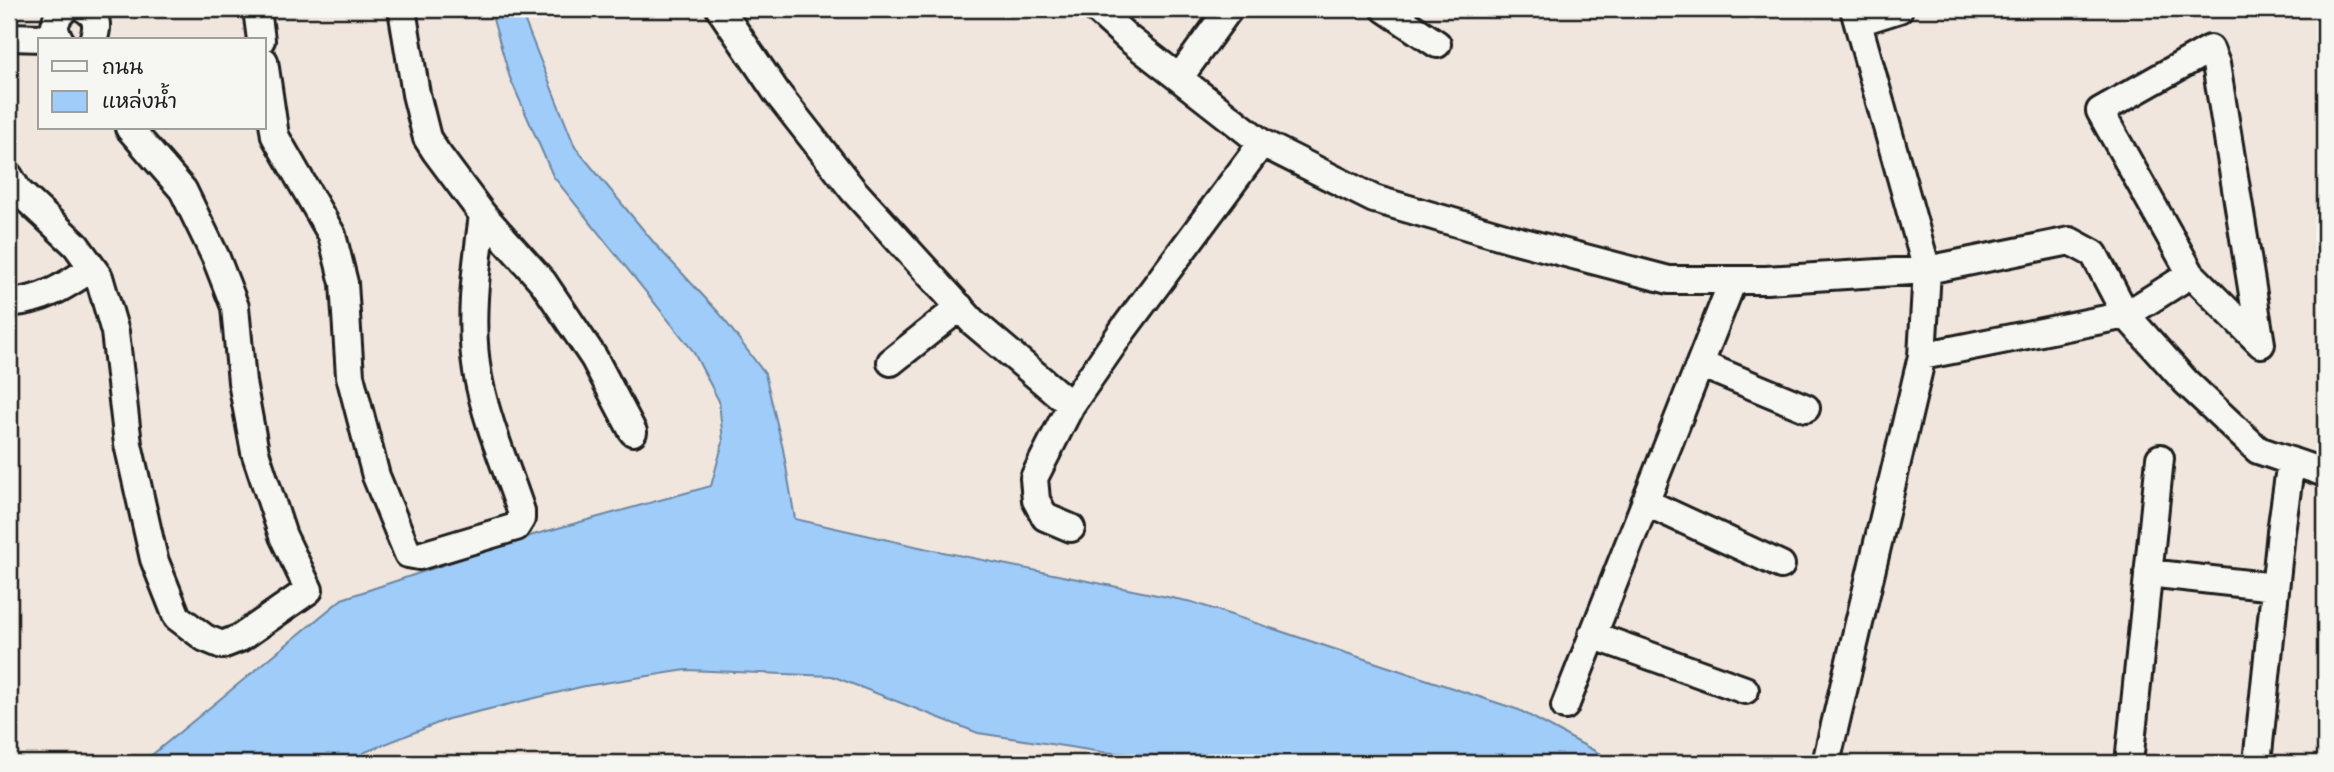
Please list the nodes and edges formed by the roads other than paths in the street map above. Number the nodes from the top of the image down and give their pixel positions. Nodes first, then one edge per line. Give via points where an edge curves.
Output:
1 (65, 9) edge
2 (85, 9) edge
3 (257, 9) edge
4 (402, 9) edge
5 (720, 9) edge
6 (1096, 9) edge
7 (1229, 9) edge
8 (1385, 9) edge
9 (1899, 9) edge
10 (1856, 16) edge
11 (9, 37) edge
12 (58, 37) edge
13 (94, 38) edge
14 (261, 38) edge
15 (1437, 44) dead end
16 (266, 75) edge
17 (1179, 78) junction
18 (132, 130) edge
19 (1262, 144) junction
20 (9, 176) edge
21 (483, 215) junction
22 (92, 268) junction
23 (1927, 270) junction
24 (2191, 274) junction
25 (1733, 280) junction
26 (9, 303) edge
27 (960, 307) junction
28 (2126, 315) junction
29 (1922, 356) junction
30 (891, 362) dead end
31 (1700, 364) junction
32 (1071, 405) junction
33 (1806, 408) dead end
34 (633, 432) dead end
35 (2160, 458) dead end
36 (2291, 461) junction
37 (2325, 472) edge
38 (1646, 502) junction
39 (1072, 528) dead end
40 (1781, 565) dead end
41 (2148, 573) junction
42 (2275, 587) junction
43 (1592, 635) junction
44 (1745, 690) dead end
45 (1565, 706) dead end
46 (1826, 763) edge
47 (2129, 763) edge
48 (2257, 763) edge

1 - 12 street via 54,26
2 - 13 street via 96,22
3 - 14 street
4 - 21 street via 427,138
5 - 27 street via 777,93 853,190
6 - 17 street
7 - 17 street
8 - 15 street
9 - 10 street
10 - 23 street
11 - 12 street
16 - 21 street via 275,136 332,235 344,283 350,376 376,477 408,554 419,556 516,527 521,519 487,414 474,351
17 - 19 street
18 - 22 street via 183,191 235,307 255,452 283,536 310,590 240,638 222,645 177,617 154,559 128,444 115,332 99,277
19 - 25 street via 1374,199 1669,280
19 - 32 street
20 - 22 street via 18,191 76,245
21 - 34 street via 543,282 594,358
22 - 26 street via 60,290
23 - 25 street
23 - 28 street via 2070,241 2094,254
23 - 29 street
24 - 24 street via 2100,111 2210,49 2261,344
24 - 28 street
25 - 31 street
27 - 30 street
27 - 32 street
28 - 29 street
28 - 36 street via 2185,381 2258,450
29 - 46 street
31 - 33 street
31 - 38 street
32 - 39 street via 1034,478 1045,517
35 - 41 street
36 - 37 street
36 - 42 street
38 - 40 street
38 - 43 street
41 - 42 street
41 - 47 street
42 - 48 street
43 - 44 street
43 - 45 street

